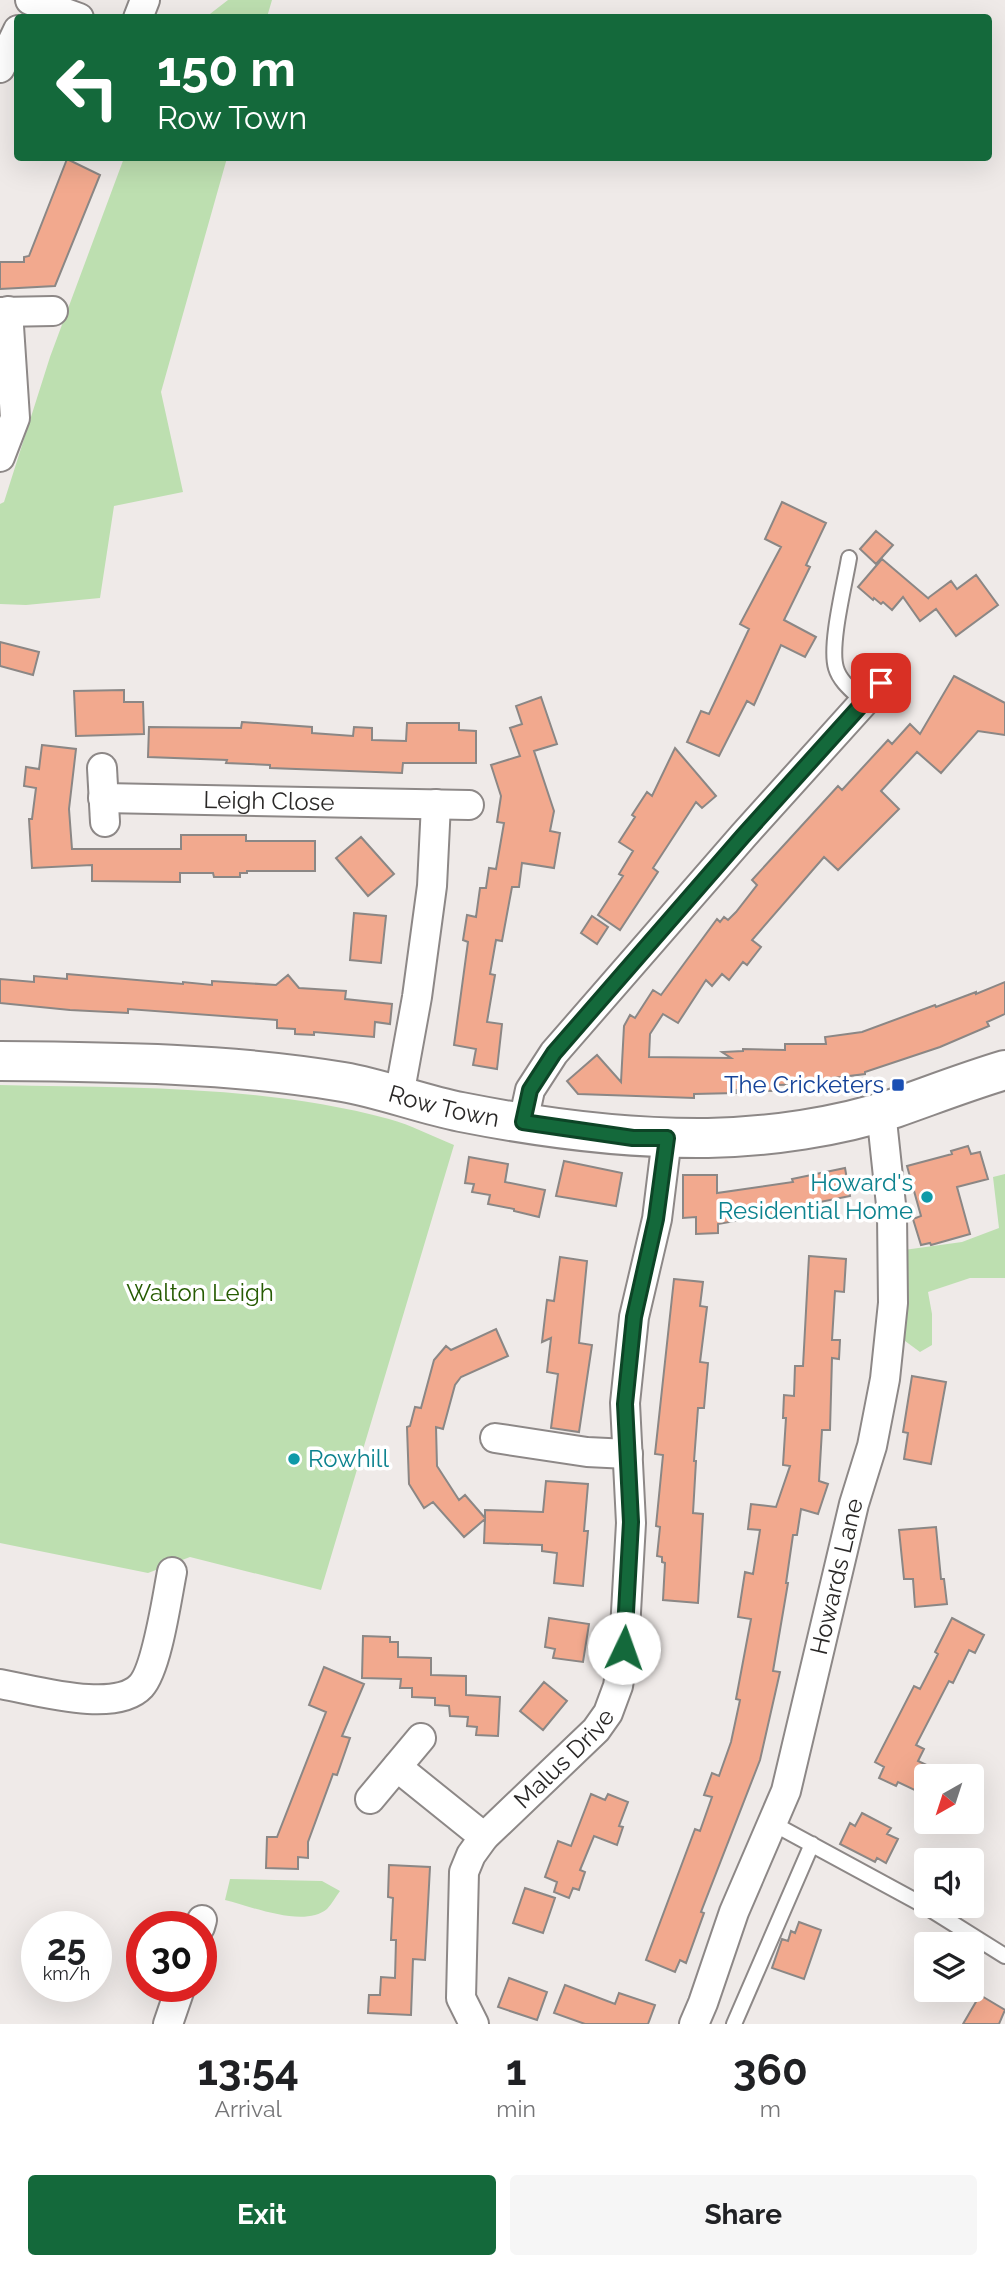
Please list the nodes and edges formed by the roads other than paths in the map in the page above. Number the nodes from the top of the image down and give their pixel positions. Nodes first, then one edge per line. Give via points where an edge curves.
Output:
1 (30, 0) edge
2 (68, 14) edge
3 (14, 38) edge
4 (0, 68) edge
5 (4, 311) edge
6 (53, 311) dead end
7 (0, 457) edge
8 (849, 558) dead end
9 (872, 692) joint
10 (102, 768) dead end
11 (436, 804) junction
12 (469, 805) dead end
13 (0, 1061) edge
14 (1005, 1070) edge
15 (399, 1096) junction
16 (881, 1111) junction
17 (523, 1122) junction
18 (667, 1138) junction
19 (495, 1438) dead end
20 (628, 1454) junction
21 (172, 1572) dead end
22 (0, 1685) edge
23 (421, 1738) dead end
24 (397, 1767) junction
25 (370, 1799) dead end
26 (772, 1823) junction
27 (484, 1837) junction
28 (812, 1844) junction
29 (1005, 1956) edge
30 (176, 2002) edge
31 (168, 2024) edge
32 (474, 2024) edge
33 (694, 2024) edge
34 (734, 2024) edge

1 - 2 street
3 - 4 street
5 - 6 street
5 - 7 street via 15,418
8 - 9 lane via 835,634 836,667 845,683
9 - 17 street via 554,1053 530,1090
10 - 11 street, Leigh Close via 104,810
11 - 12 street, Leigh Close
11 - 15 street via 432,886
13 - 15 street, Row Town via 266,1070
14 - 16 street, Row Town
15 - 17 street, Row Town
16 - 18 street, Row Town via 809,1129
16 - 26 street, Howards Lane via 892,1227 893,1303 885,1379 786,1791
17 - 18 street, Row Town via 633,1138
18 - 20 street, Malus Drive via 656,1219 634,1317 625,1404
19 - 20 street
20 - 27 street, Malus Drive via 631,1522 624,1648 608,1713 596,1730
21 - 22 street via 149,1670 142,1685 127,1696 93,1700
23 - 24 street
24 - 25 street
24 - 27 street
26 - 28 lane
26 - 33 street, Howards Lane
27 - 32 street via 464,1872 461,1998
28 - 29 lane
28 - 34 lane
30 - 31 street

